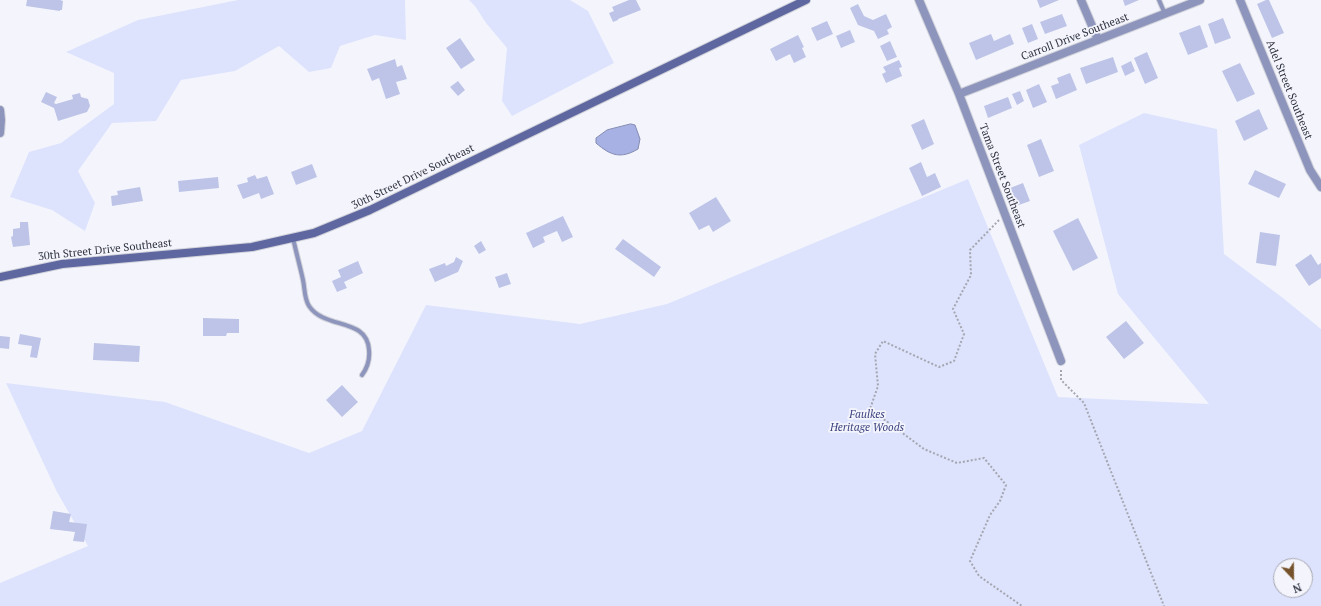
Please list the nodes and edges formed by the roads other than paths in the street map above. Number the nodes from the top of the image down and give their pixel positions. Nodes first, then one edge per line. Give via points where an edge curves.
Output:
1 (806, 0) edge
2 (919, 0) edge
3 (1081, 0) edge
4 (1160, 0) edge
5 (1200, 0) edge
6 (1240, 0) edge
7 (1165, 14) junction
8 (1098, 40) junction
9 (959, 94) junction
10 (0, 110) edge
11 (0, 132) edge
12 (1321, 187) edge
13 (293, 238) junction
14 (0, 276) edge
15 (1060, 361) road end
16 (362, 376) dead end

1 - 13 main road, 30th Street Drive Southeast via 370,210 314,233
2 - 9 street, Tama Street Southeast
3 - 8 street
4 - 7 lane
5 - 7 street, Carroll Drive Southeast
6 - 12 street, Adel Street Southeast via 1310,170
7 - 8 street, Carroll Drive Southeast
8 - 9 street, Carroll Drive Southeast
9 - 15 street, Tama Street Southeast
10 - 11 street
13 - 14 main road, 30th Street Drive Southeast via 252,247 62,264
13 - 16 lane via 304,293 309,305 321,318 356,328 369,345 368,367

